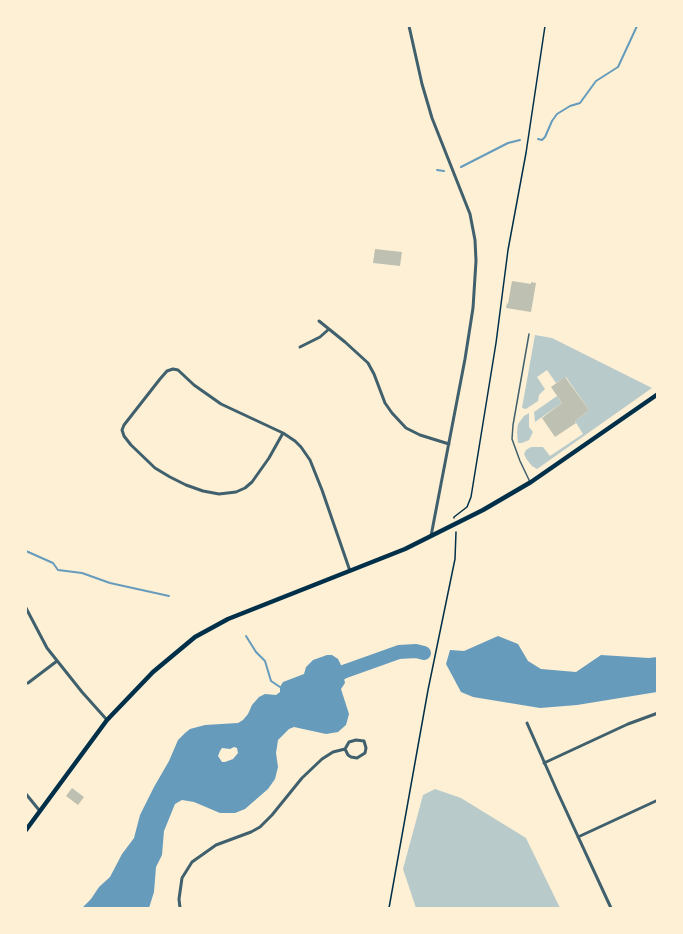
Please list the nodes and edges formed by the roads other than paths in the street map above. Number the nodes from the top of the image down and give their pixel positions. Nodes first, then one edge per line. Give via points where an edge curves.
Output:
1 (409, 26) edge
2 (319, 321) dead end
3 (328, 329) junction
4 (530, 334) dead end
5 (300, 347) dead end
6 (657, 394) edge
7 (283, 433) junction
8 (449, 444) junction
9 (531, 482) junction
10 (430, 536) junction
11 (350, 571) junction
12 (26, 608) edge
13 (57, 661) junction
14 (28, 683) dead end
15 (657, 712) edge
16 (107, 720) junction
17 (526, 723) dead end
18 (345, 749) junction
19 (544, 763) junction
20 (26, 795) edge
21 (657, 800) edge
22 (39, 810) junction
23 (26, 830) edge
24 (578, 837) junction
25 (180, 909) edge
26 (611, 909) edge

1 - 8 street via 432,118 470,214 475,240 472,308
2 - 3 street
3 - 5 street
3 - 8 street via 368,363 385,403 400,422 412,432
4 - 9 lane via 512,439
6 - 9 main road
7 - 7 street via 221,404 178,370 167,371 123,427 128,442 142,457 170,477 219,494 236,492 252,482
7 - 11 street via 310,460
8 - 10 street
9 - 10 main road
10 - 11 main road
11 - 16 main road via 207,630 155,671
12 - 13 street
13 - 14 street
13 - 16 street
15 - 19 street
16 - 22 main road
17 - 19 street
18 - 18 street via 357,758 366,748 364,741 356,740
18 - 25 street via 322,759 260,827 216,845 192,862 182,878
19 - 24 street
20 - 22 street
21 - 24 street
22 - 23 main road
24 - 26 street

